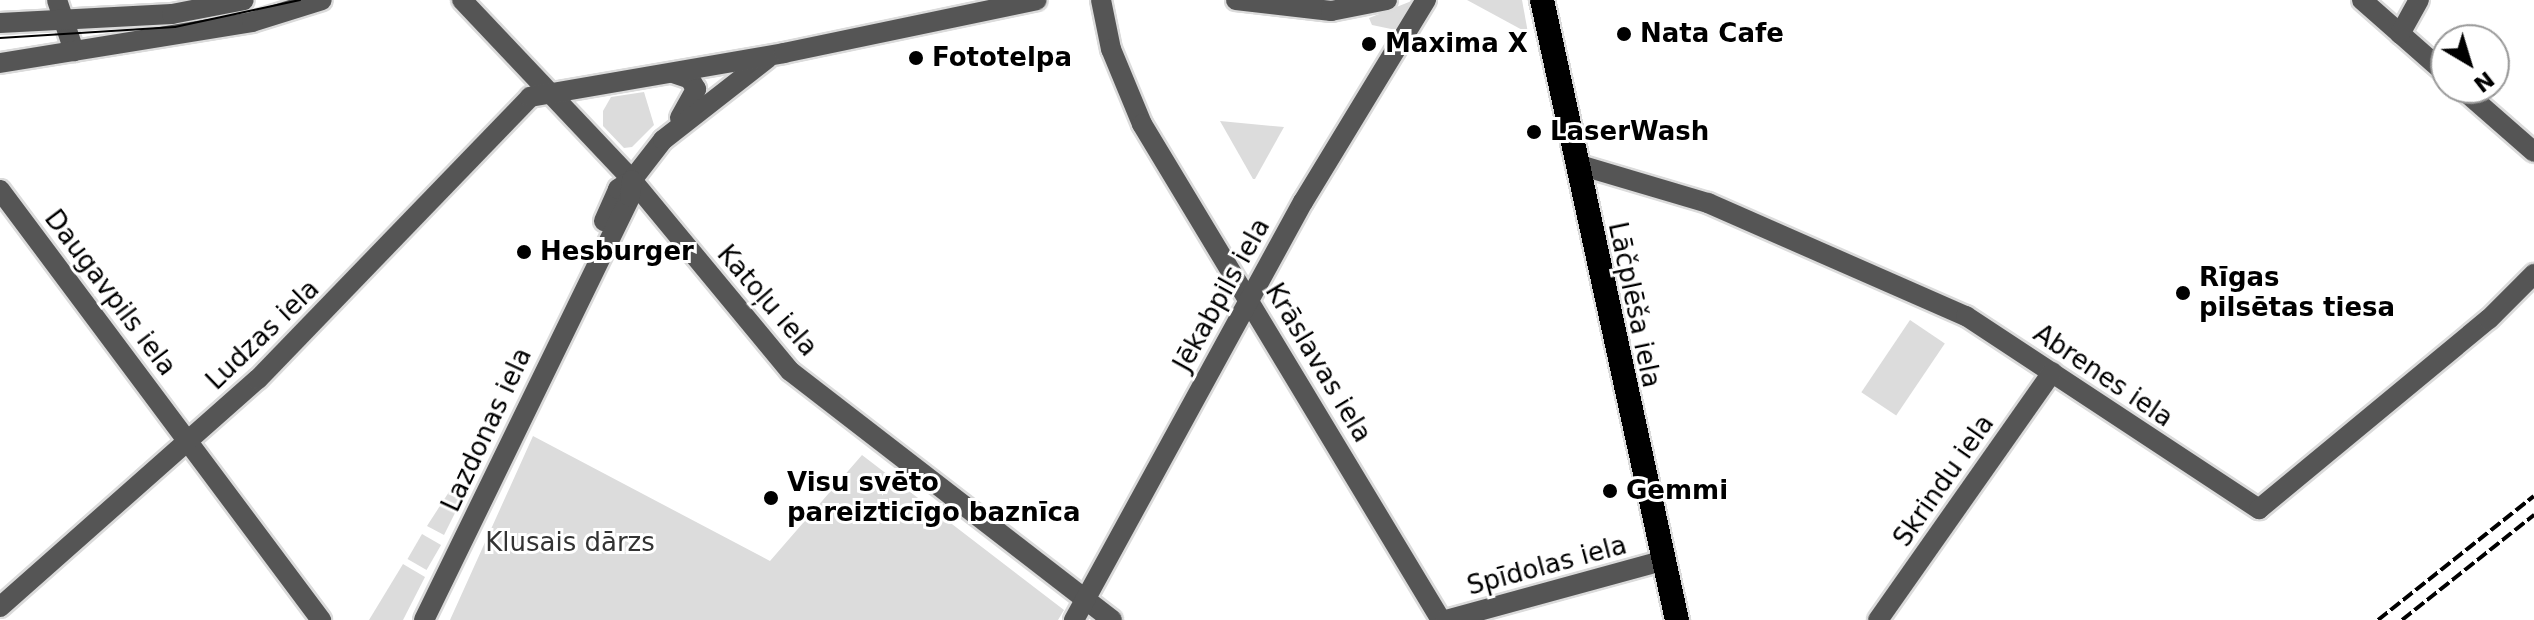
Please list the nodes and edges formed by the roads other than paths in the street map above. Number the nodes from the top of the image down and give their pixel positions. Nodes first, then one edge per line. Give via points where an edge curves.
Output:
1 (244, 0) edge
2 (322, 0) edge
3 (462, 0) edge
4 (1037, 0) edge
5 (1101, 0) edge
6 (1236, 0) edge
7 (1387, 0) edge
8 (1426, 0) edge
9 (1542, 0) edge
10 (2362, 0) edge
11 (2419, 0) edge
12 (59, 9) edge
13 (0, 23) edge
14 (2400, 34) junction
15 (74, 51) junction
16 (771, 56) junction
17 (2430, 60) edge
18 (0, 63) edge
19 (673, 73) junction
20 (549, 90) junction
21 (2479, 104) edge
22 (663, 140) junction
23 (2534, 152) edge
24 (1576, 164) junction
25 (632, 180) junction
26 (0, 190) edge
27 (2534, 274) edge
28 (1249, 298) junction
29 (2052, 372) junction
30 (189, 441) junction
31 (1661, 561) junction
32 (1085, 600) junction
33 (0, 607) edge
34 (321, 620) edge
35 (424, 620) edge
36 (1074, 620) edge
37 (1112, 620) edge
38 (1444, 620) edge
39 (1677, 620) edge
40 (1878, 620) edge

1 - 12 street via 172,14
2 - 15 street via 252,22
3 - 20 street, Katoļu iela
4 - 16 street
5 - 28 street, Krāslavas iela via 1111,49 1142,124
6 - 7 street via 1331,11
8 - 28 street, Jēkabpils iela
9 - 24 highway, Lāčplēša iela
10 - 14 street
11 - 14 street
12 - 13 street
12 - 15 street
14 - 17 street
15 - 18 street
16 - 19 street
16 - 22 street
19 - 20 street
19 - 22 street via 690,79 696,89
20 - 25 street, Katoļu iela
20 - 30 street, Ludzas iela via 519,107 307,331
21 - 23 street
22 - 25 street, Lazdonas iela
24 - 29 street, Abrenes iela via 1708,203 1919,294 1966,316
24 - 31 highway, Lāčplēša iela
25 - 32 street, Katoļu iela via 790,371
25 - 35 street, Lazdonas iela via 630,197
26 - 30 street, Daugavpils iela
27 - 29 street, Abrenes iela via 2489,319 2259,509
28 - 32 street, Jēkabpils iela
28 - 38 street, Krāslavas iela
29 - 40 street, Skrindu iela
30 - 33 street, Ludzas iela
30 - 34 street, Daugavpils iela
31 - 38 street, Spīdolas iela
31 - 39 highway, Lāčplēša iela
32 - 36 street, Jēkabpils iela
32 - 37 street, Katoļu iela

